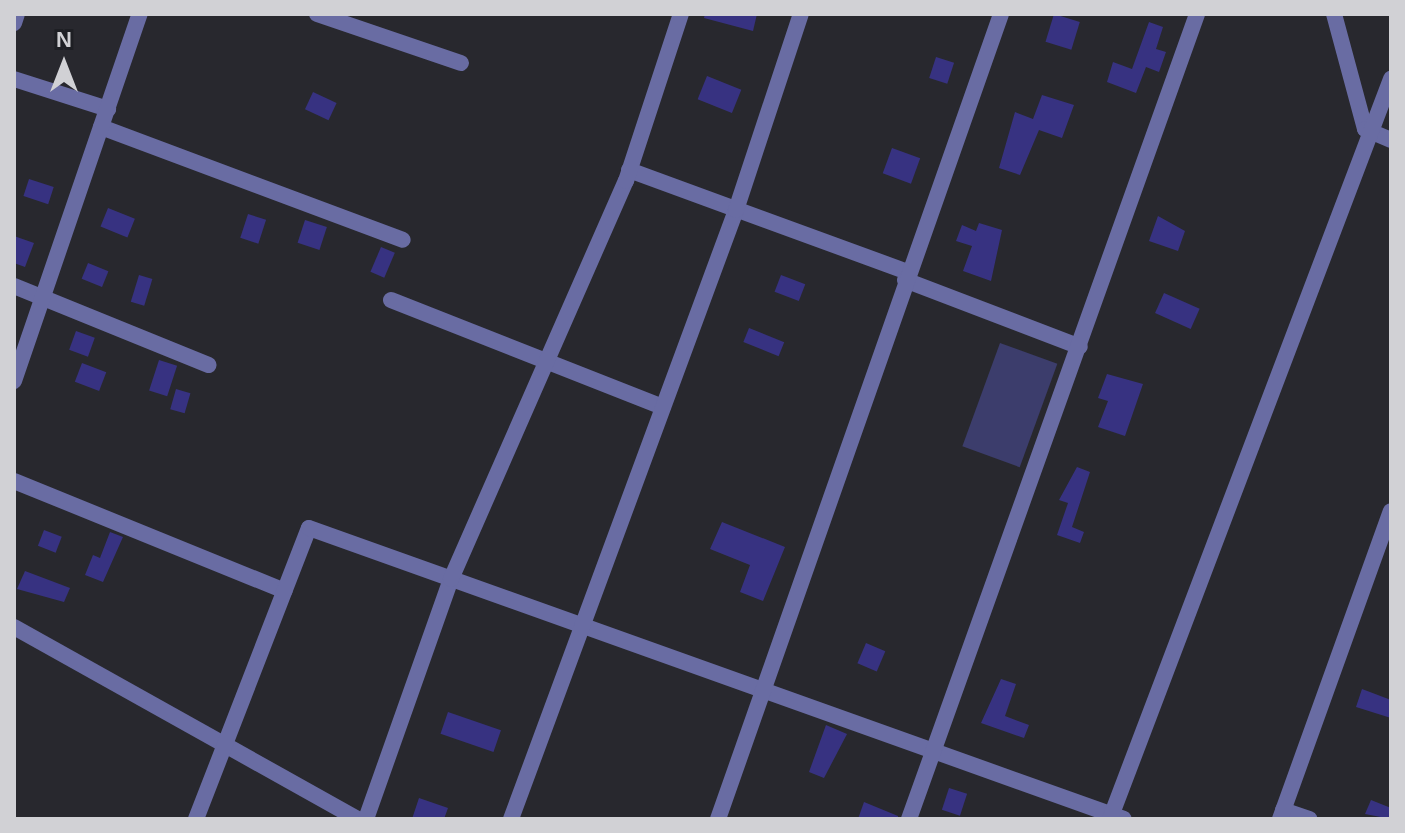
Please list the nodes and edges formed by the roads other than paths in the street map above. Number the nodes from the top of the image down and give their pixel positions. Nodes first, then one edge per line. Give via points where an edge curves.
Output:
1 (17, 14) edge
2 (140, 14) edge
3 (317, 14) edge
4 (681, 14) edge
5 (801, 14) edge
6 (1001, 14) edge
7 (1197, 14) edge
8 (1334, 14) edge
9 (14, 23) edge
10 (461, 63) dead end
11 (14, 79) edge
12 (1391, 79) edge
13 (108, 109) junction
14 (101, 127) junction
15 (1371, 133) junction
16 (1391, 140) edge
17 (628, 175) junction
18 (736, 210) junction
19 (403, 240) dead end
20 (906, 276) junction
21 (14, 286) edge
22 (43, 296) junction
23 (391, 300) dead end
24 (1080, 347) junction
25 (547, 361) junction
26 (209, 365) dead end
27 (14, 381) edge
28 (663, 407) junction
29 (14, 481) edge
30 (1391, 511) edge
31 (451, 579) junction
32 (285, 591) junction
33 (583, 626) junction
34 (14, 627) edge
35 (765, 691) junction
36 (225, 749) junction
37 (934, 751) junction
38 (1282, 814) edge
39 (1116, 818) edge
40 (196, 819) edge
41 (357, 819) edge
42 (366, 819) edge
43 (511, 819) edge
44 (718, 819) edge
45 (909, 819) edge
46 (1309, 819) edge

1 - 9 street
2 - 13 street
3 - 10 street
4 - 17 street
5 - 18 street
6 - 20 street
7 - 24 street
8 - 15 street via 1365,129
11 - 13 street
12 - 15 street
13 - 14 street
14 - 19 street
14 - 22 street
15 - 16 street
15 - 39 street
17 - 18 street
17 - 25 street
18 - 20 street
18 - 28 street
20 - 24 street
20 - 35 street
21 - 22 street
22 - 26 street
22 - 27 street
23 - 25 street
24 - 37 street
25 - 28 street
25 - 31 street
28 - 33 street
29 - 32 street
30 - 38 street
31 - 32 street via 309,528
31 - 33 street
31 - 42 street
32 - 36 street
33 - 35 street
33 - 43 street
34 - 36 street
35 - 37 street
35 - 44 street
36 - 40 street
36 - 41 street
37 - 39 street
37 - 45 street
38 - 46 street

